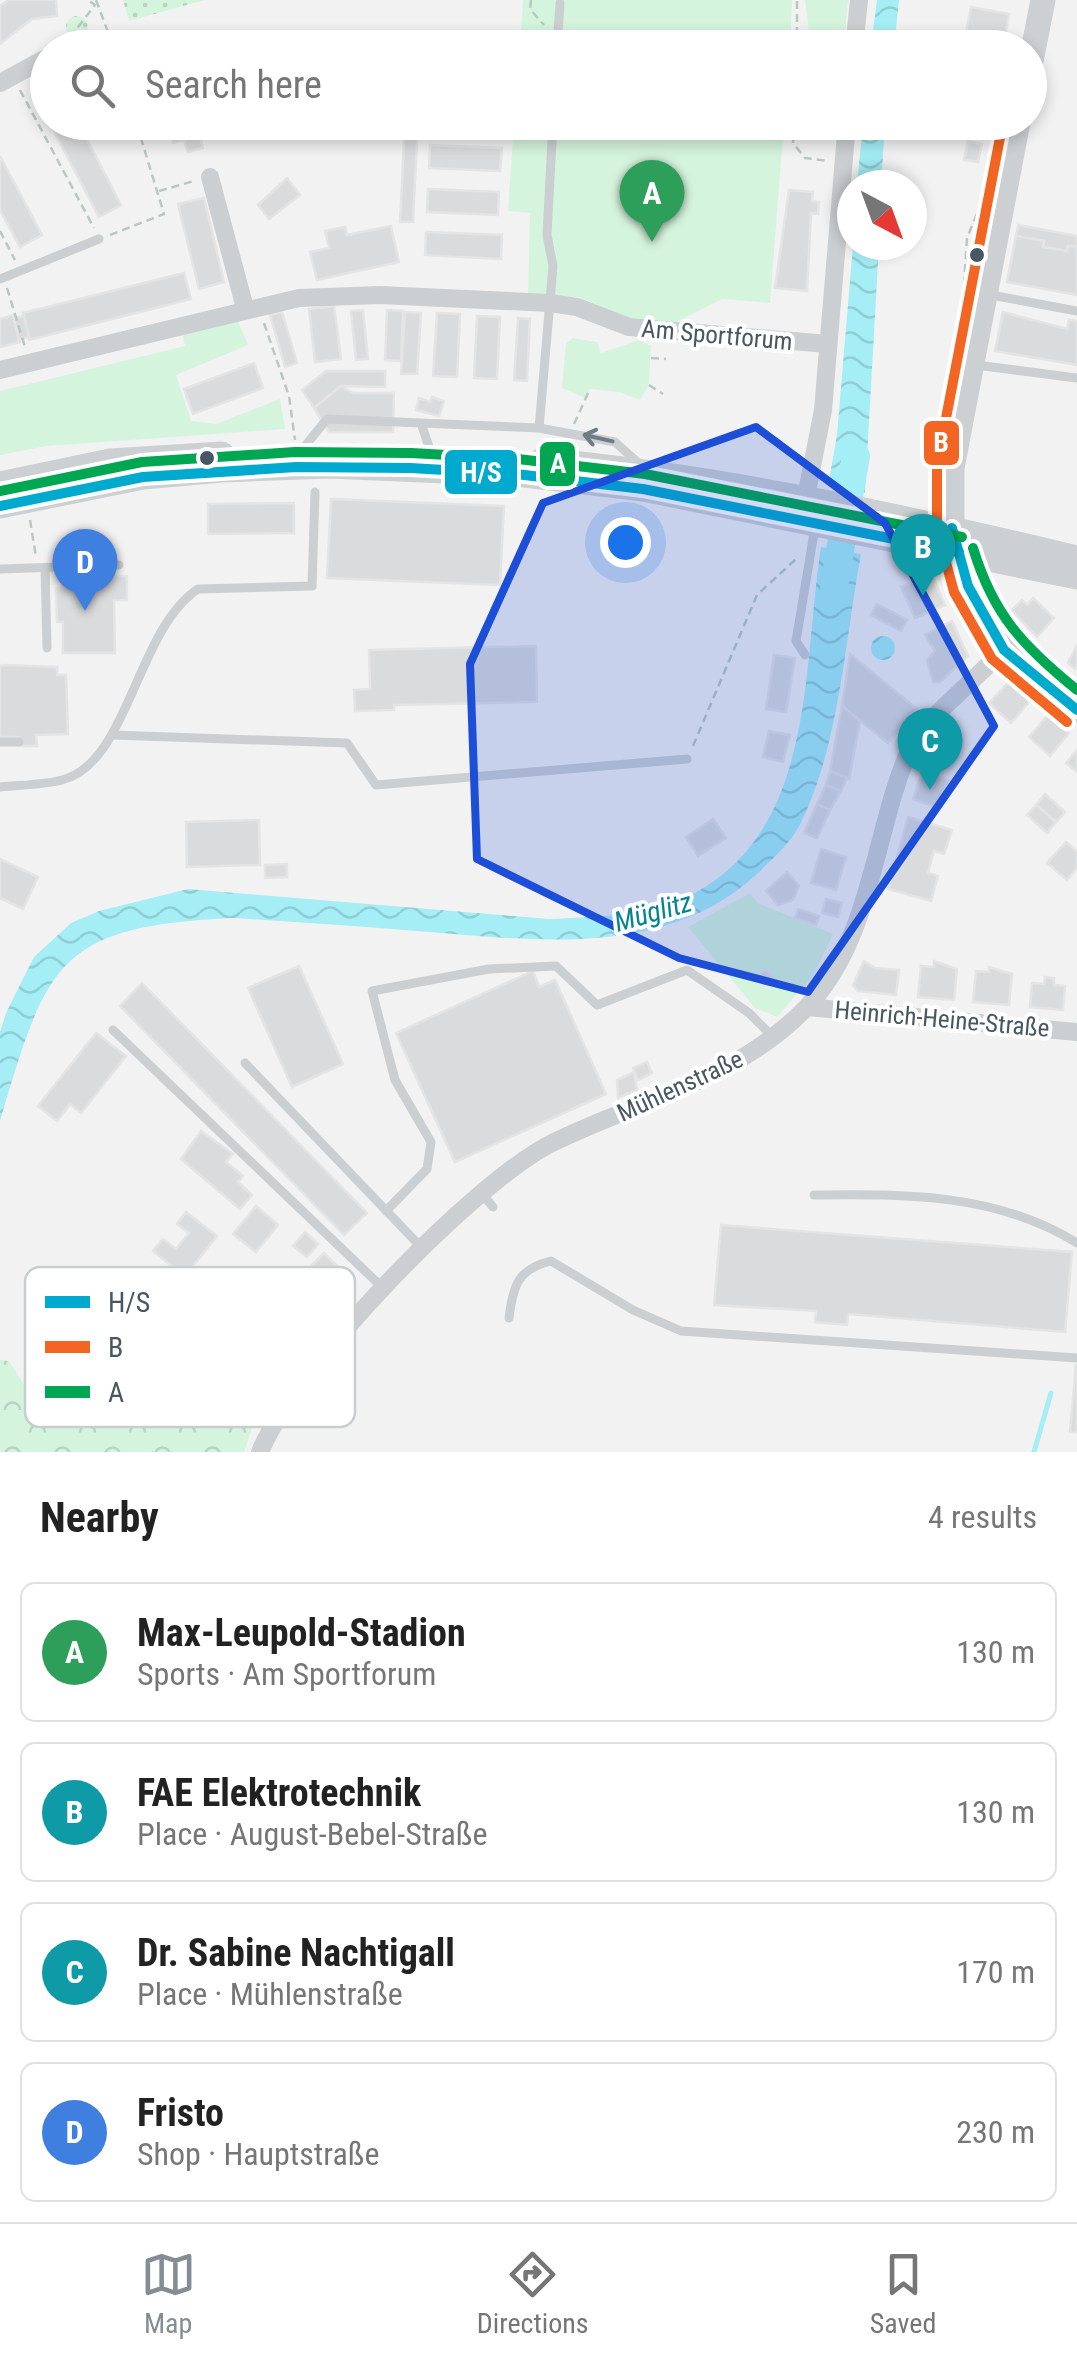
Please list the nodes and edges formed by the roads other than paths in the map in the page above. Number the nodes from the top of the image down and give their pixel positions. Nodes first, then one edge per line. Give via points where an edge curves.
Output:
1 (859, 0) edge
2 (560, 3) dead end
3 (558, 30) edge
4 (856, 30) edge
5 (30, 67) edge
6 (6, 80) edge
7 (552, 140) edge
8 (846, 140) edge
9 (1015, 140) edge
10 (210, 177) road end
11 (100, 239) road end
12 (1, 278) edge
13 (986, 294) junction
14 (550, 303) junction
15 (252, 307) junction
16 (1077, 310) edge
17 (828, 344) junction
18 (972, 365) junction
19 (0, 370) edge
20 (1077, 378) edge
21 (422, 426) junction
22 (539, 428) junction
23 (298, 452) junction
24 (431, 453) junction
25 (646, 470) junction
26 (0, 484) edge
27 (315, 492) dead end
28 (0, 506) edge
29 (814, 521) junction
30 (956, 540) junction
31 (1077, 558) edge
32 (118, 565) dead end
33 (0, 568) edge
34 (42, 568) junction
35 (1077, 576) edge
36 (47, 648) dead end
37 (1004, 650) junction
38 (805, 655) dead end
39 (1077, 710) edge
40 (112, 736) junction
41 (0, 742) edge
42 (19, 742) dead end
43 (687, 759) road end
44 (0, 787) edge
45 (807, 1007) junction
46 (113, 1030) dead end
47 (1077, 1032) edge
48 (774, 1038) junction
49 (246, 1062) dead end
50 (814, 1195) dead end
51 (386, 1212) junction
52 (1077, 1242) edge
53 (423, 1249) junction
54 (383, 1288) junction
55 (510, 1318) dead end
56 (355, 1323) edge
57 (1077, 1358) edge
58 (276, 1427) edge
59 (260, 1452) edge

1 - 4 street
2 - 3 lane
5 - 6 street
7 - 14 lane
8 - 17 street, Am Sportforum
9 - 13 main road
10 - 15 street
11 - 12 lane
13 - 16 lane
13 - 18 main road
14 - 15 street, Am Sportforum via 354,294
14 - 17 street, Am Sportforum via 629,327
14 - 22 lane
15 - 19 street, Am Sportforum
17 - 29 street, Am Sportforum
18 - 20 lane
18 - 30 main road via 952,468
21 - 22 lane
21 - 23 lane via 327,420
21 - 24 lane
25 -> 22 lane via 615,442
23 - 24 main road
23 - 26 main road via 110,461
24 - 25 main road
25 - 29 main road
27 - 40 lane via 312,586 198,590 179,602
28 - 29 main road via 144,477 410,468 643,489
29 - 30 main road
29 - 38 lane via 796,641
30 - 31 main road
30 - 35 main road
30 - 37 main road via 968,586
32 - 34 lane
33 - 34 lane
34 - 36 lane
37 - 39 main road
37 - 45 street, Mühlenstraße via 912,744 851,936
40 - 43 lane via 347,743 376,784
40 - 44 lane via 65,780
41 - 42 lane
45 - 47 street, Heinrich-Heine-Straße
45 - 48 street, Mühlenstraße
46 - 54 lane
48 - 51 lane via 687,970 597,1005 556,966 489,968 372,991 396,1080 431,1142 426,1169
48 - 53 street, Mühlenstraße via 720,1073 533,1152 488,1201
49 - 51 lane
50 - 52 lane via 908,1194 1020,1212
51 - 53 lane
53 - 54 street, Mühlenstraße
54 - 56 street, Mühlenstraße
55 - 57 lane via 513,1285 529,1267 552,1261 633,1310 681,1330
58 - 59 street, Mühlenstraße

